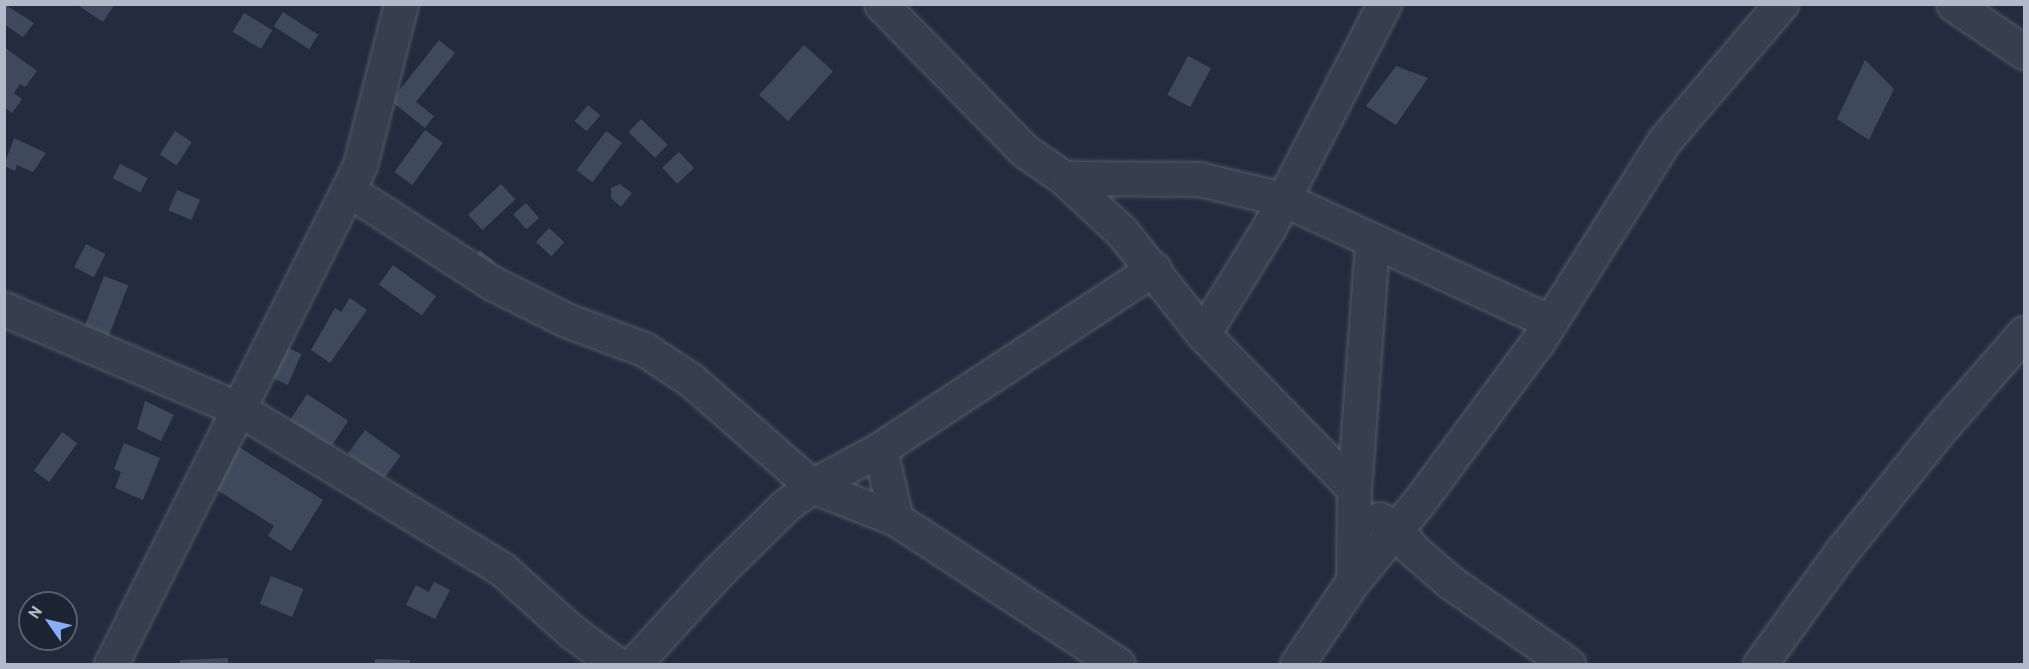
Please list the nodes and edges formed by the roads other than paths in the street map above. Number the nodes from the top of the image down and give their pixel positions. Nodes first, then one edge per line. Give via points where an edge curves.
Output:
1 (401, 4) edge
2 (881, 4) edge
3 (1384, 4) edge
4 (1781, 4) edge
5 (1953, 4) edge
6 (2025, 52) edge
7 (1064, 178) junction
8 (348, 190) junction
9 (1283, 199) junction
10 (1372, 241) junction
11 (1154, 268) junction
12 (4, 309) edge
13 (1550, 322) junction
14 (2025, 333) edge
15 (1203, 334) junction
16 (239, 409) junction
17 (880, 449) junction
18 (812, 486) junction
19 (1355, 498) junction
20 (896, 519) junction
21 (1396, 528) junction
22 (1353, 581) junction
23 (111, 664) edge
24 (616, 664) edge
25 (634, 664) edge
26 (1118, 664) edge
27 (1297, 664) edge
28 (1568, 664) edge
29 (1760, 664) edge

1 - 8 street via 360,165
2 - 7 street via 1025,151
3 - 9 street
4 - 13 street via 1664,141
5 - 6 street
7 - 9 street via 1199,179
7 - 11 street
8 - 16 street
8 - 18 street via 494,284 566,320 644,349 691,380
9 - 10 street
9 - 15 street
10 - 13 street
10 - 19 street
11 - 15 street
11 - 17 street
12 - 16 street
13 - 21 street
14 - 29 street via 1942,427 1841,552
15 - 19 street
16 - 23 street
16 - 24 street via 502,569 571,631
17 - 18 street
17 - 20 street
18 - 20 street
18 - 25 street via 754,534
19 - 21 street
19 - 22 street
20 - 26 street
21 - 22 street
21 - 28 street via 1412,549 1450,582
22 - 27 street

